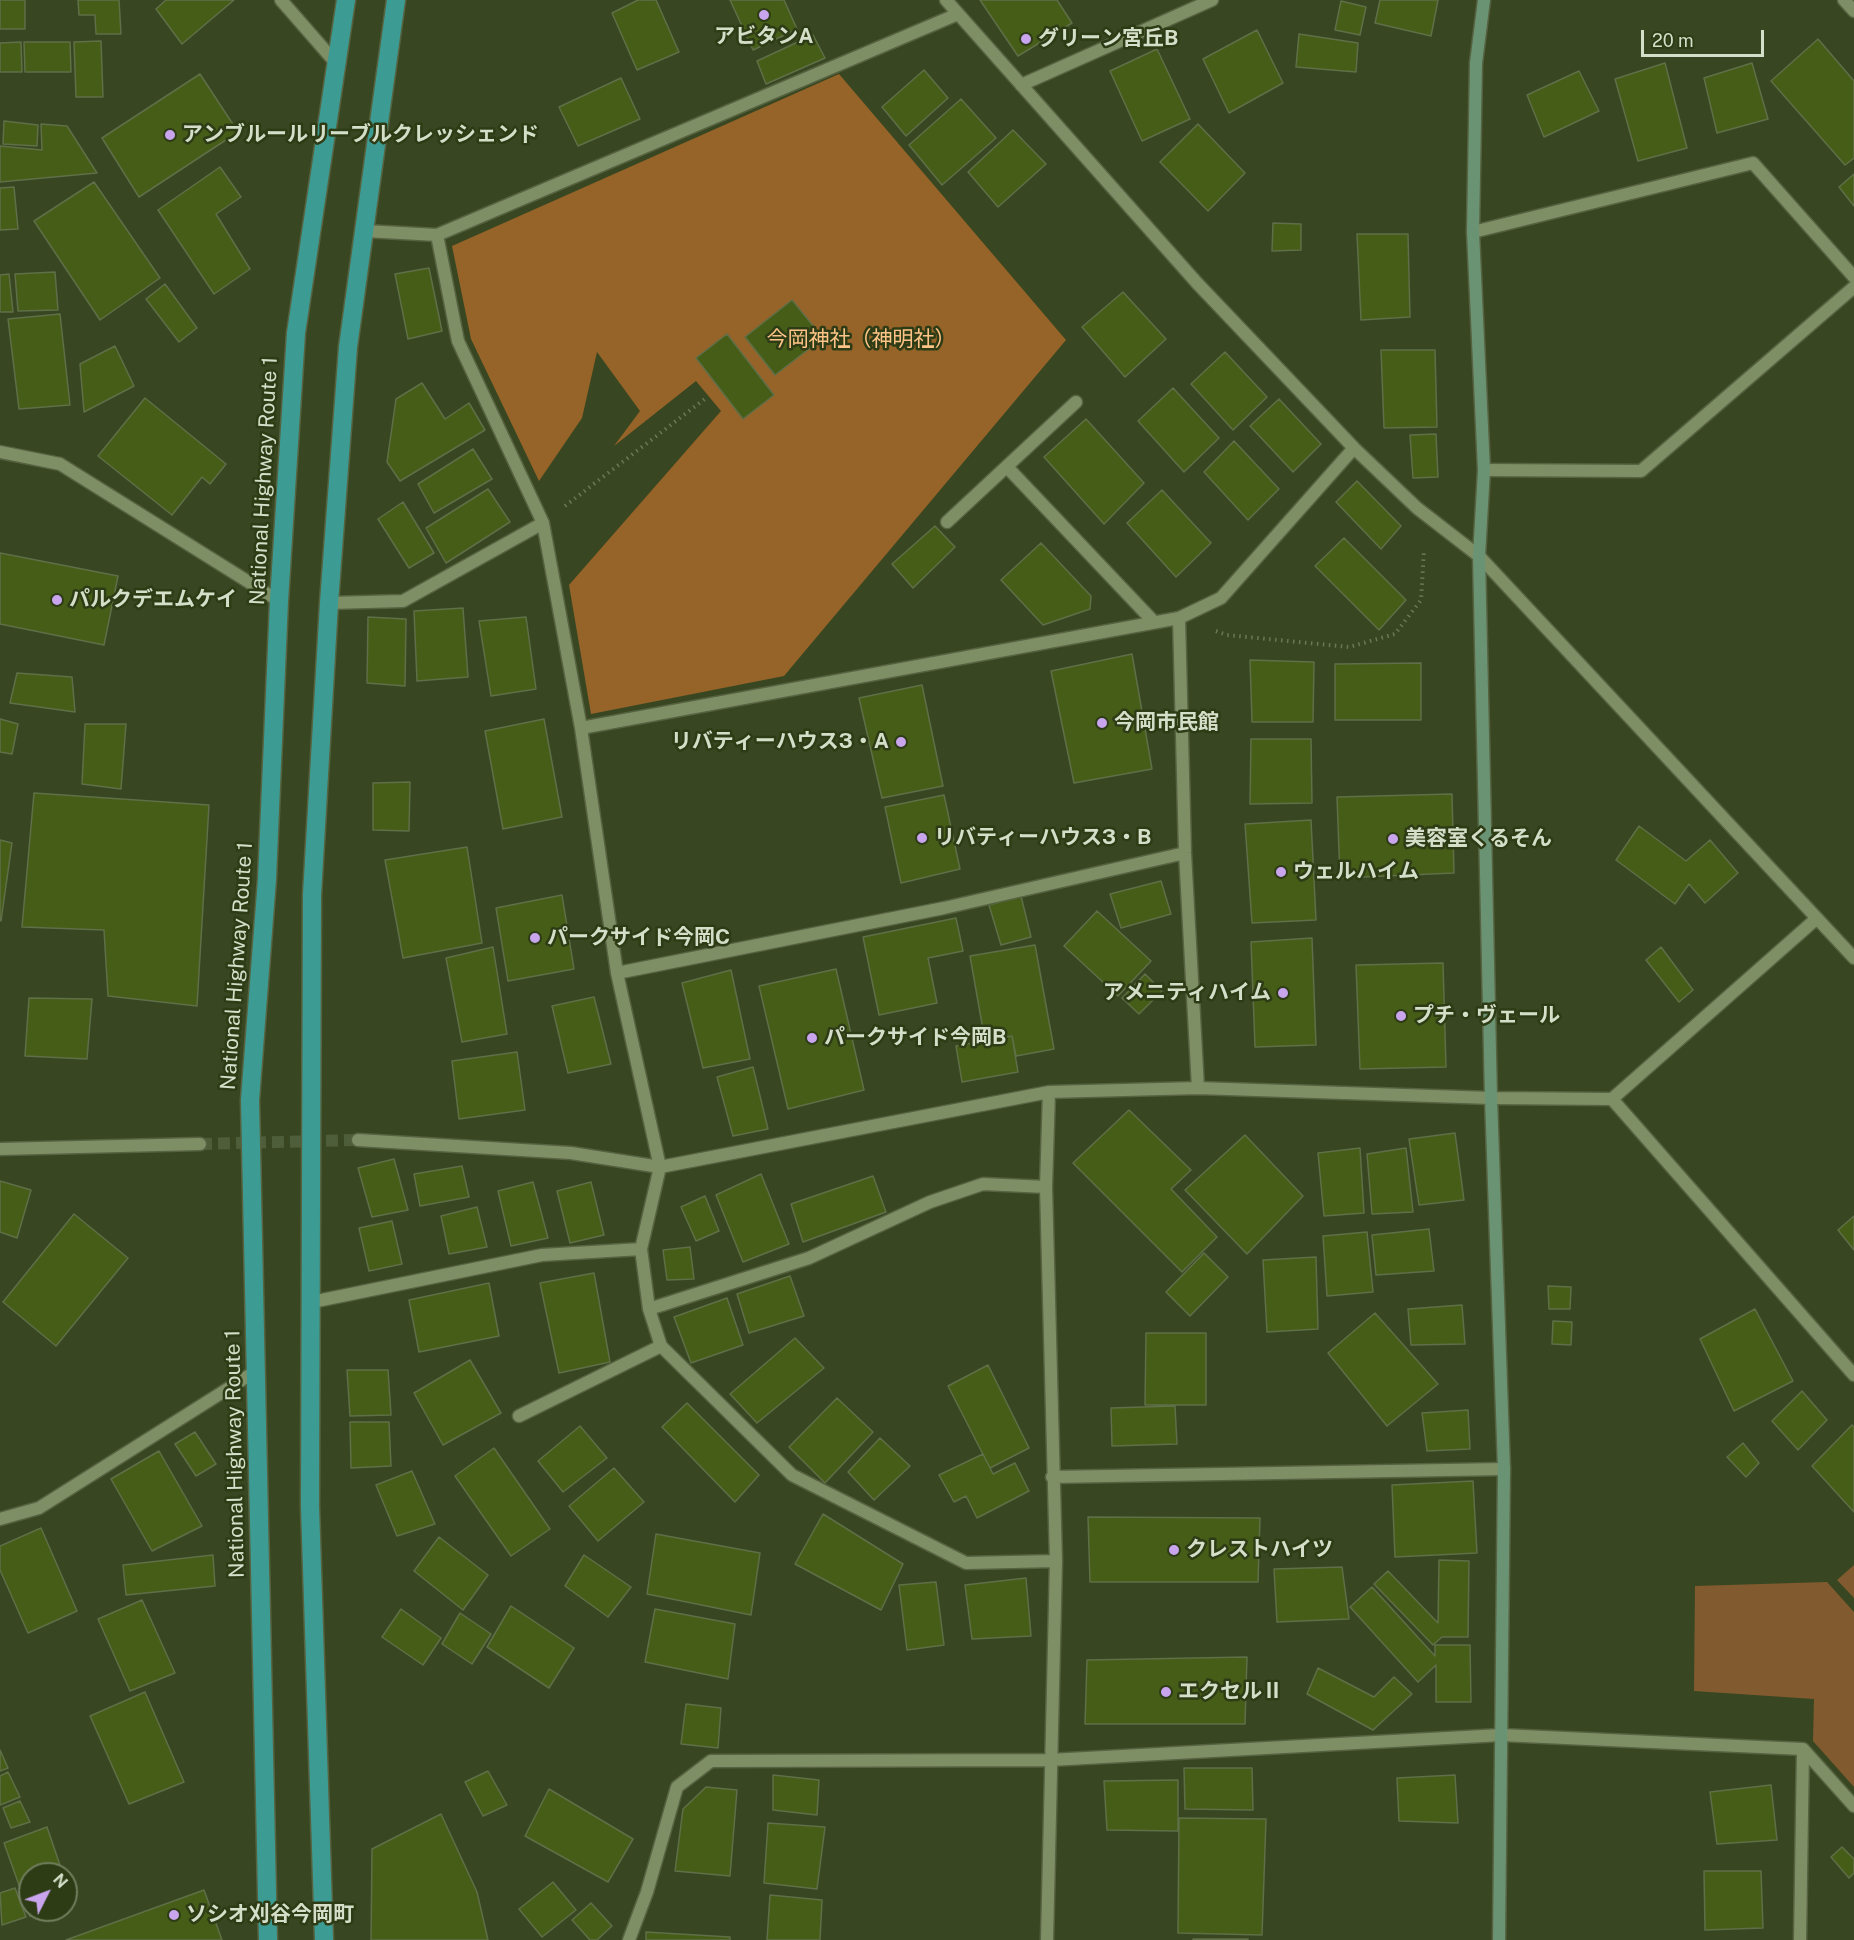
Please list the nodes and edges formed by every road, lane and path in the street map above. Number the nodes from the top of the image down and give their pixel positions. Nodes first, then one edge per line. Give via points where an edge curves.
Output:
1 (281, 0) edge
2 (346, 0) edge
3 (396, 0) edge
4 (946, 0) edge
5 (1212, 0) edge
6 (1484, 0) edge
7 (1844, 0) edge
8 (1854, 11) edge
9 (958, 14) junction
10 (336, 63) junction
11 (1021, 85) junction
12 (365, 231) junction
13 (1473, 232) junction
14 (437, 234) junction
15 (1854, 277) edge
16 (1854, 287) edge
17 (706, 398) dead end
18 (1076, 402) dead end
19 (1354, 448) junction
20 (0, 452) edge
21 (1008, 468) junction
22 (1484, 470) junction
23 (1417, 507) junction
24 (947, 522) dead end
25 (543, 523) junction
26 (1479, 556) junction
27 (279, 601) junction
28 (329, 603) junction
29 (1179, 618) junction
30 (1153, 621) junction
31 (581, 728) junction
32 (1185, 853) junction
33 (1816, 918) junction
34 (1854, 958) edge
35 (617, 973) junction
36 (1198, 1089) junction
37 (1049, 1092) junction
38 (1491, 1098) junction
39 (1612, 1100) junction
40 (357, 1140) tunnel mouth
41 (200, 1144) tunnel mouth
42 (0, 1149) edge
43 (660, 1167) junction
44 (1046, 1187) junction
45 (640, 1249) junction
46 (312, 1302) junction
47 (649, 1309) junction
48 (661, 1346) junction
49 (256, 1371) junction
50 (1854, 1375) edge
51 (519, 1416) dead end
52 (1504, 1469) junction
53 (1052, 1477) junction
54 (0, 1519) edge
55 (1056, 1562) junction
56 (1501, 1735) junction
57 (1803, 1749) junction
58 (1050, 1761) junction
59 (1854, 1806) edge
60 (268, 1940) edge
61 (324, 1940) edge
62 (629, 1940) edge
63 (1047, 1940) edge
64 (1499, 1940) edge
65 (1800, 1940) edge

1 - 10 street
2 - 10 highway, National Highway Route 1
3 - 12 highway
4 - 9 street
5 - 11 street
6 - 13 street via 1476,63
7 - 8 street
9 - 11 street
9 - 14 street
10 - 27 highway, National Highway Route 1 via 296,333
11 - 19 street via 1197,283
12 - 14 street
12 - 28 highway via 348,347
13 - 15 street via 1753,163
13 - 22 street
14 - 25 street via 458,341
16 - 22 street via 1641,471
17 - 25 path
18 - 21 street
19 - 23 street
19 - 29 street via 1221,598
20 - 27 street via 60,464
21 - 24 street
21 - 30 street
22 - 26 street
23 - 26 street
23 - 29 path via 1425,555 1421,600 1395,633 1349,647 1227,634
25 - 28 street via 403,601
25 - 31 street
26 - 33 street
26 - 38 street
27 - 49 highway, National Highway Route 1 via 267,879 250,1100
28 - 46 highway via 312,895
29 - 30 street
29 - 32 street
30 - 31 street
31 - 35 street
32 - 35 street via 944,908
32 - 36 street
33 - 34 street
33 - 39 street
35 - 43 street
36 - 37 street
36 - 38 street
37 - 43 street
37 - 44 street
38 - 39 street
38 - 52 street
39 - 50 street
40 - 43 street via 571,1153
41 - 42 street
43 - 45 street
44 - 47 street via 983,1184 930,1202 809,1258
44 - 53 street
45 - 46 street via 542,1255
45 - 47 street
46 - 61 highway via 310,1506
47 - 48 street
48 - 51 street
48 - 55 street via 792,1475 966,1563
49 - 54 street via 39,1508
49 - 60 highway, National Highway Route 1
52 - 53 street
52 - 56 street
53 - 55 street
55 - 58 street
56 - 57 street
56 - 58 street
56 - 64 street
57 - 59 street
57 - 65 street
58 - 62 street via 711,1761 677,1787
58 - 63 street

